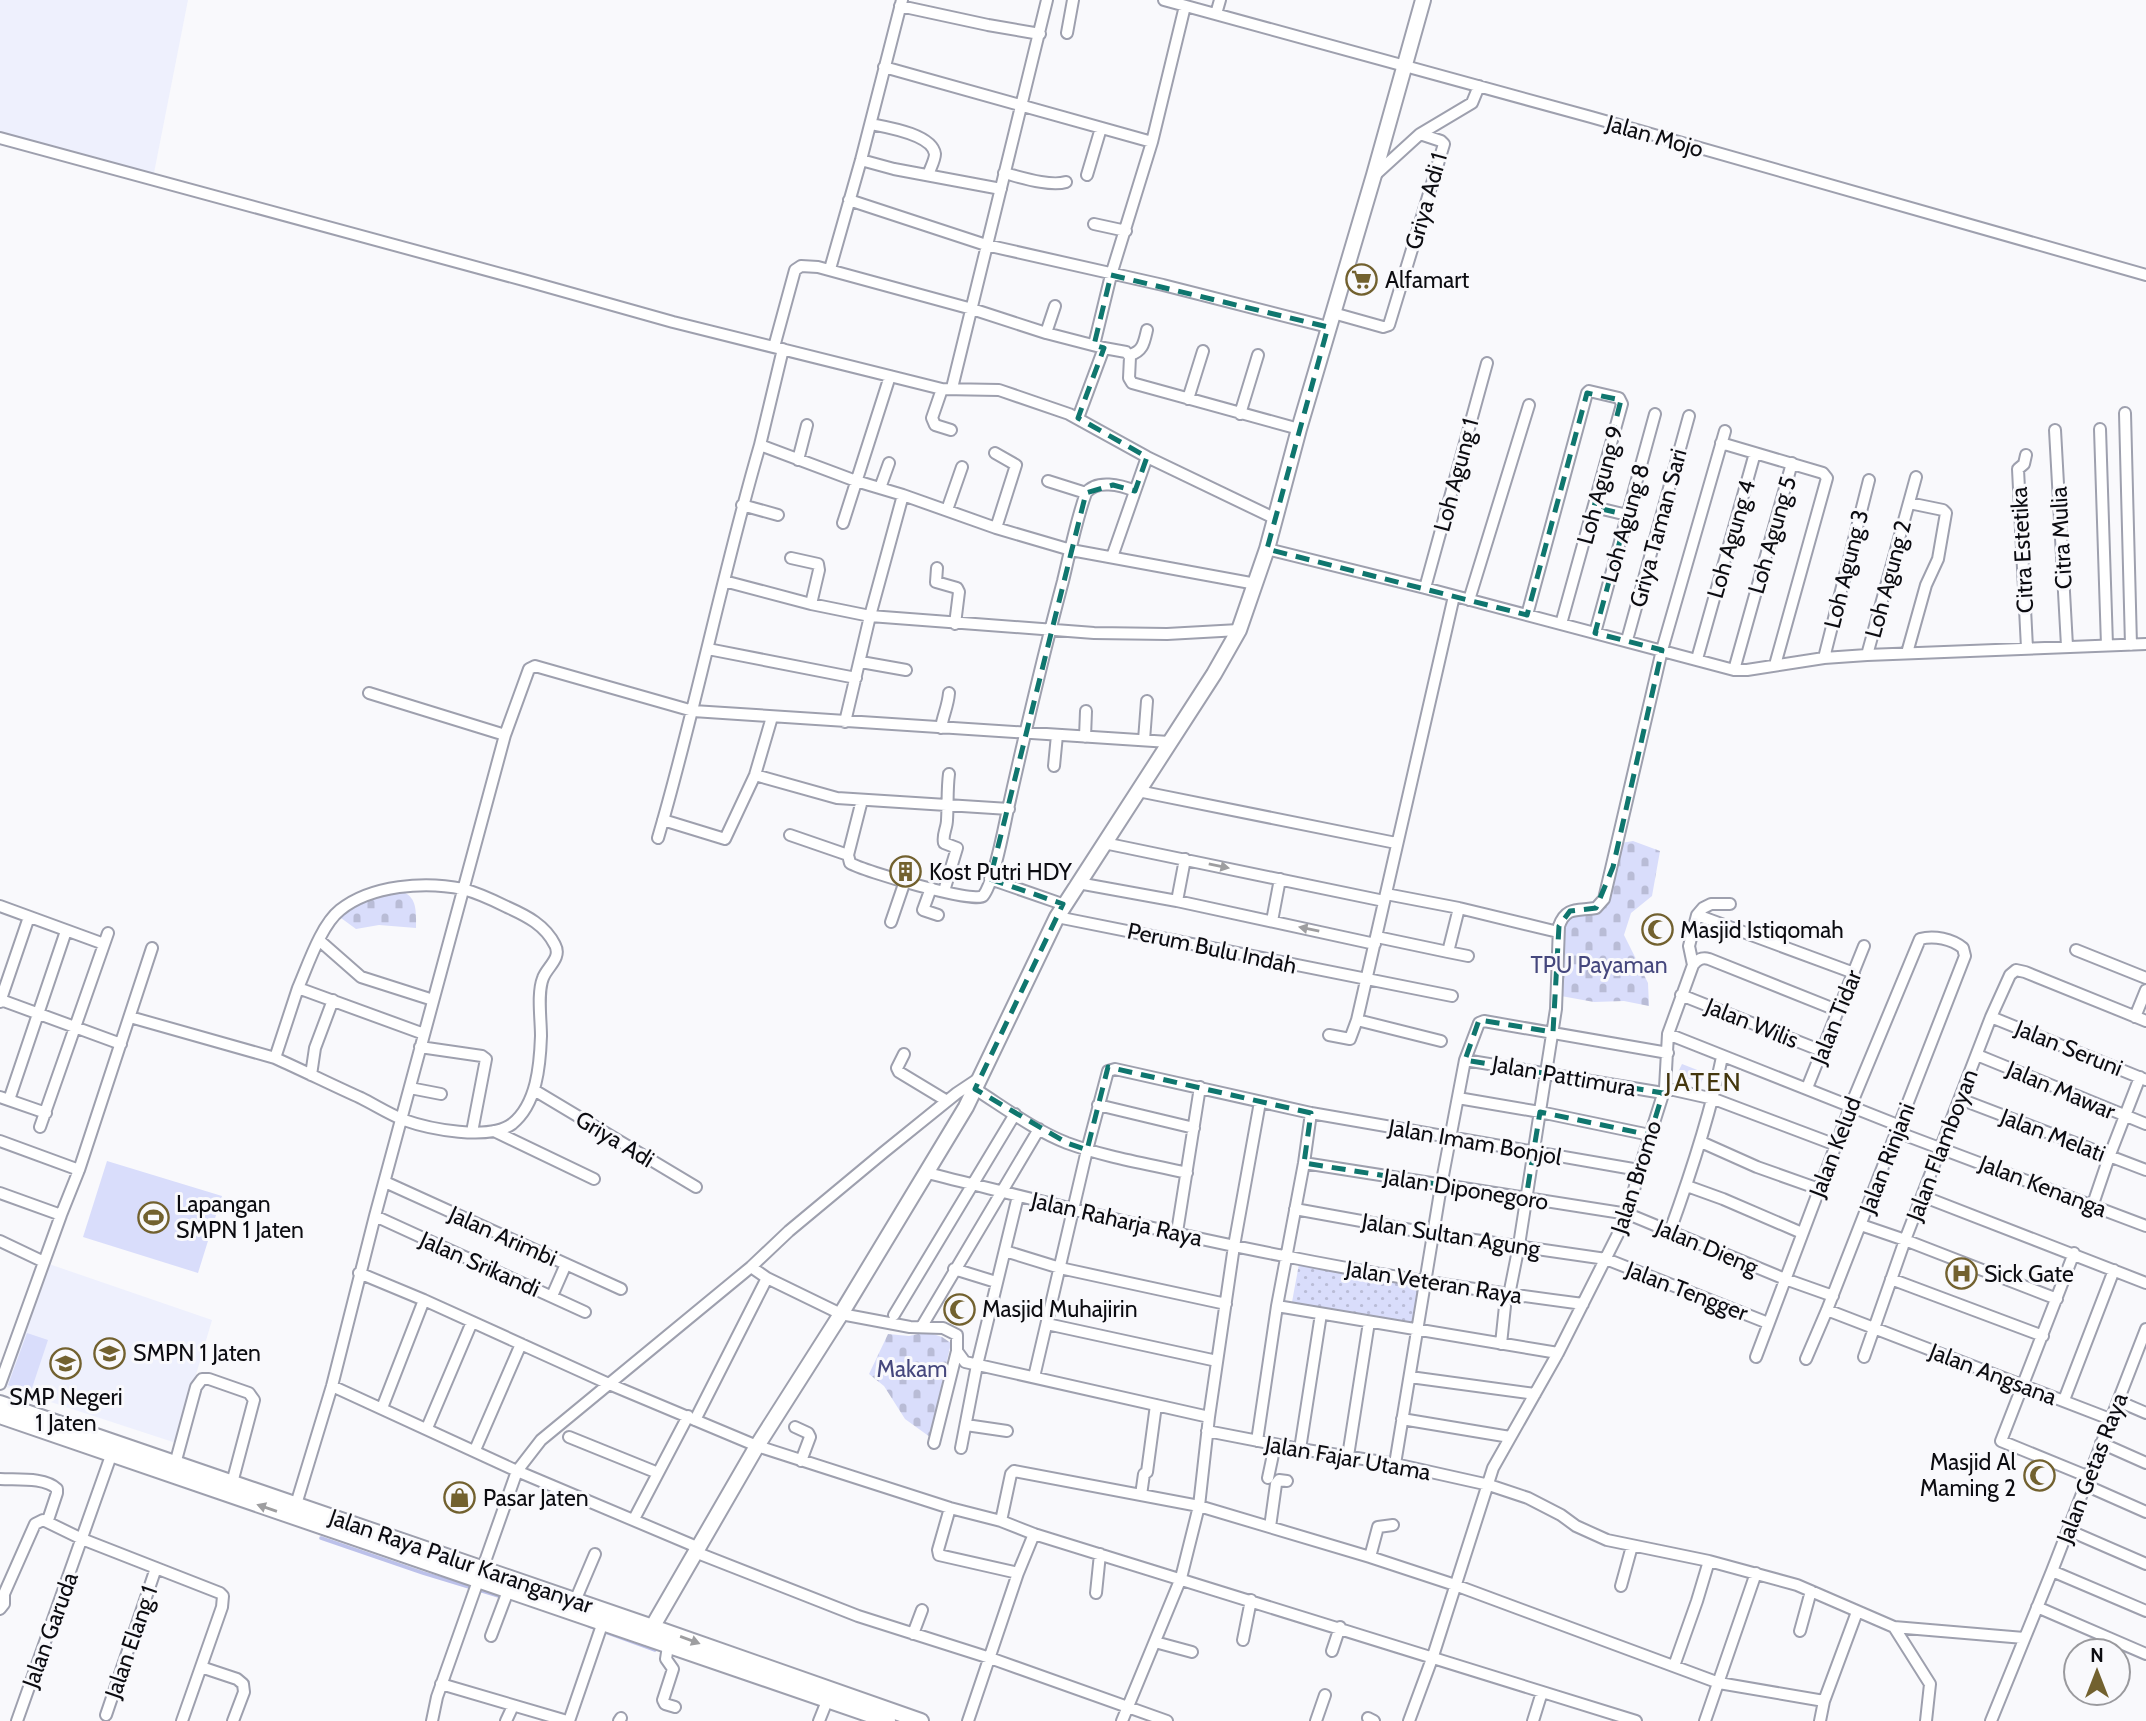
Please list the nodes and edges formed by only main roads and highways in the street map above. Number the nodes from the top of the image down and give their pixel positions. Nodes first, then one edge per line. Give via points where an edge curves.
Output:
1 (1423, 0) edge
2 (0, 1403) edge
3 (0, 1416) edge
4 (113, 1449) junction
5 (294, 1511) junction
6 (508, 1591) junction
7 (650, 1632) junction
8 (824, 1707) edge
9 (888, 1721) edge
10 (921, 1721) edge

1 - 7 main road via 1267,549 1239,630 1061,911 977,1083 927,1172 757,1446
2 - 4 main road, Jalan Raya Palur Karanganyar
3 - 4 main road, Jalan Raya Palur Karanganyar
5 -> 4 main road, Jalan Raya Palur Karanganyar
4 - 5 main road, Jalan Raya Palur Karanganyar via 232,1483
5 - 6 main road, Jalan Raya Palur Karanganyar
6 - 7 main road, Jalan Raya Palur Karanganyar via 575,1601
6 - 7 main road, Jalan Raya Palur Karanganyar via 601,1628
7 -> 8 main road, Jalan Raya Palur Karanganyar
7 - 8 main road, Jalan Raya Palur Karanganyar via 668,1646
8 - 9 main road, Jalan Raya Palur Karanganyar
8 - 10 main road, Jalan Raya Palur Karanganyar

